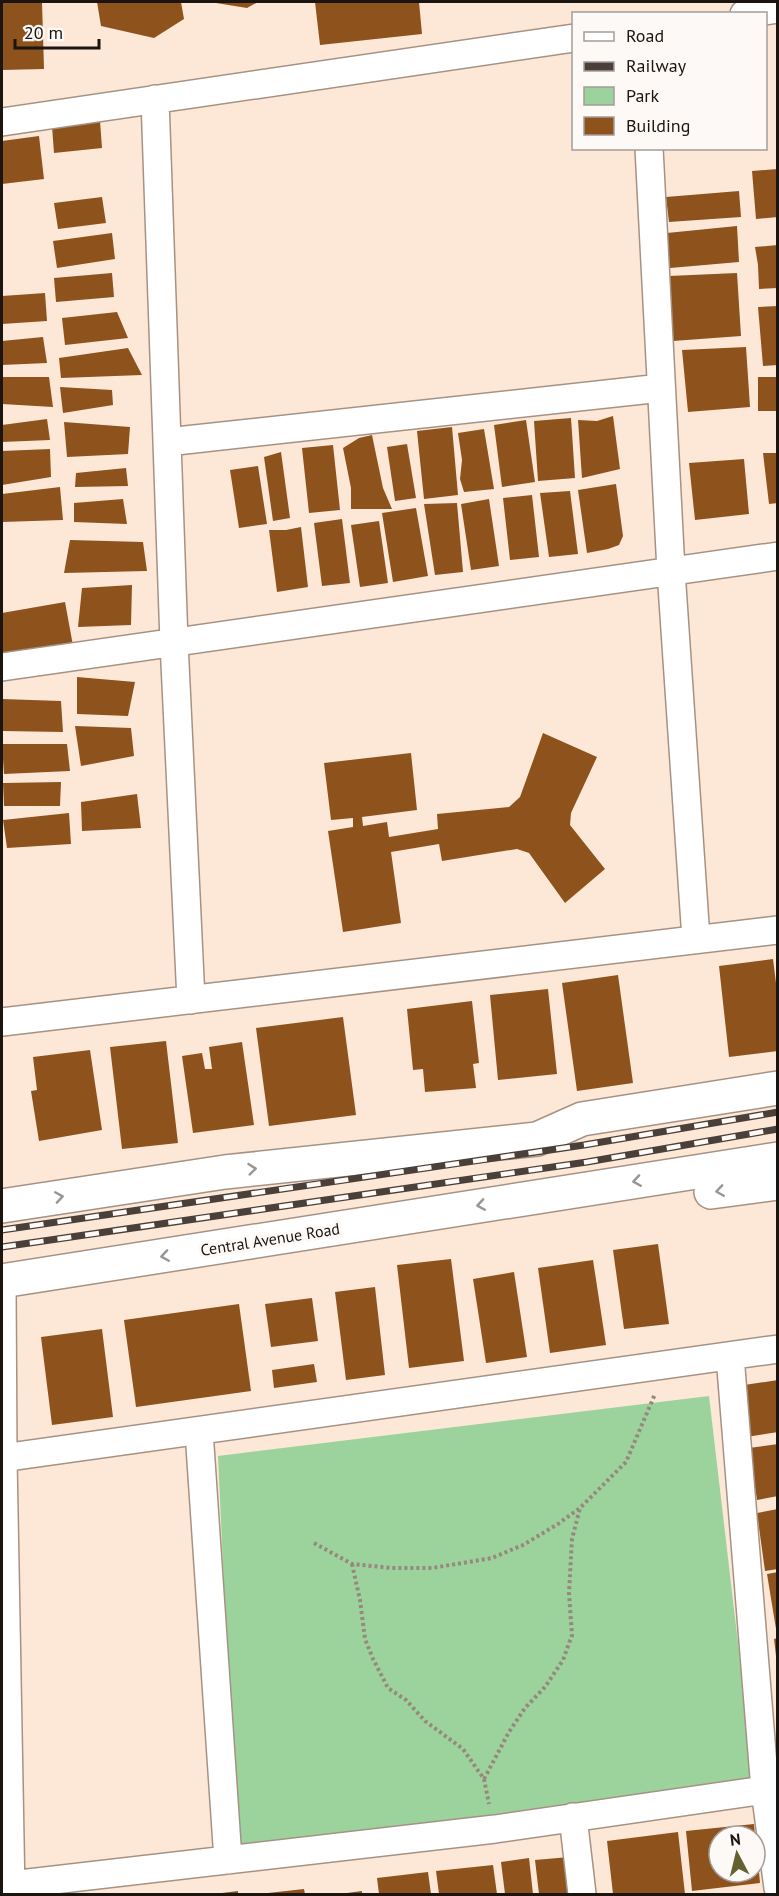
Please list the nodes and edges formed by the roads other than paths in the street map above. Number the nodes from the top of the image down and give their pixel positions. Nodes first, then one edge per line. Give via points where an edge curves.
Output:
1 (777, 9) edge
2 (757, 12) edge
3 (572, 38) edge
4 (155, 99) junction
5 (2, 122) edge
6 (649, 150) edge
7 (661, 388) junction
8 (167, 442) junction
9 (777, 556) edge
10 (671, 571) junction
11 (174, 642) junction
12 (2, 667) edge
13 (777, 930) edge
14 (696, 939) junction
15 (191, 1000) junction
16 (2, 1022) edge
17 (777, 1088) edge
18 (777, 1101) edge
19 (537, 1139) junction
20 (777, 1159) edge
21 (777, 1183) edge
22 (539, 1196) junction
23 (2, 1206) edge
24 (2, 1281) edge
25 (2, 1286) edge
26 (777, 1349) edge
27 (730, 1356) junction
28 (199, 1431) junction
29 (2, 1458) edge
30 (771, 1789) edge
31 (573, 1817) junction
32 (228, 1860) junction
33 (777, 1888) edge
34 (8, 1889) edge
35 (582, 1894) edge

1 - 2 street
3 - 4 street
4 - 5 street
4 - 8 street
6 - 7 street
7 - 8 street
7 - 10 street
8 - 11 street
9 - 10 street
10 - 11 street
10 - 14 street
11 - 12 street
11 - 15 street
13 - 14 street
14 - 15 street
15 - 16 street
17 - 19 main road via 582,1119
18 - 19 main road
23 -> 19 main road via 225,1172
20 -> 22 main road, Central Avenue Road
21 -> 22 main road, Central Avenue Road via 585,1210
22 -> 24 main road, Central Avenue Road
25 - 29 street
26 - 27 street
27 - 28 street
27 - 30 street
28 - 29 street
28 - 32 street
29 - 34 street
30 - 31 street
30 - 33 street
31 - 32 street
31 - 35 street
32 - 34 street

